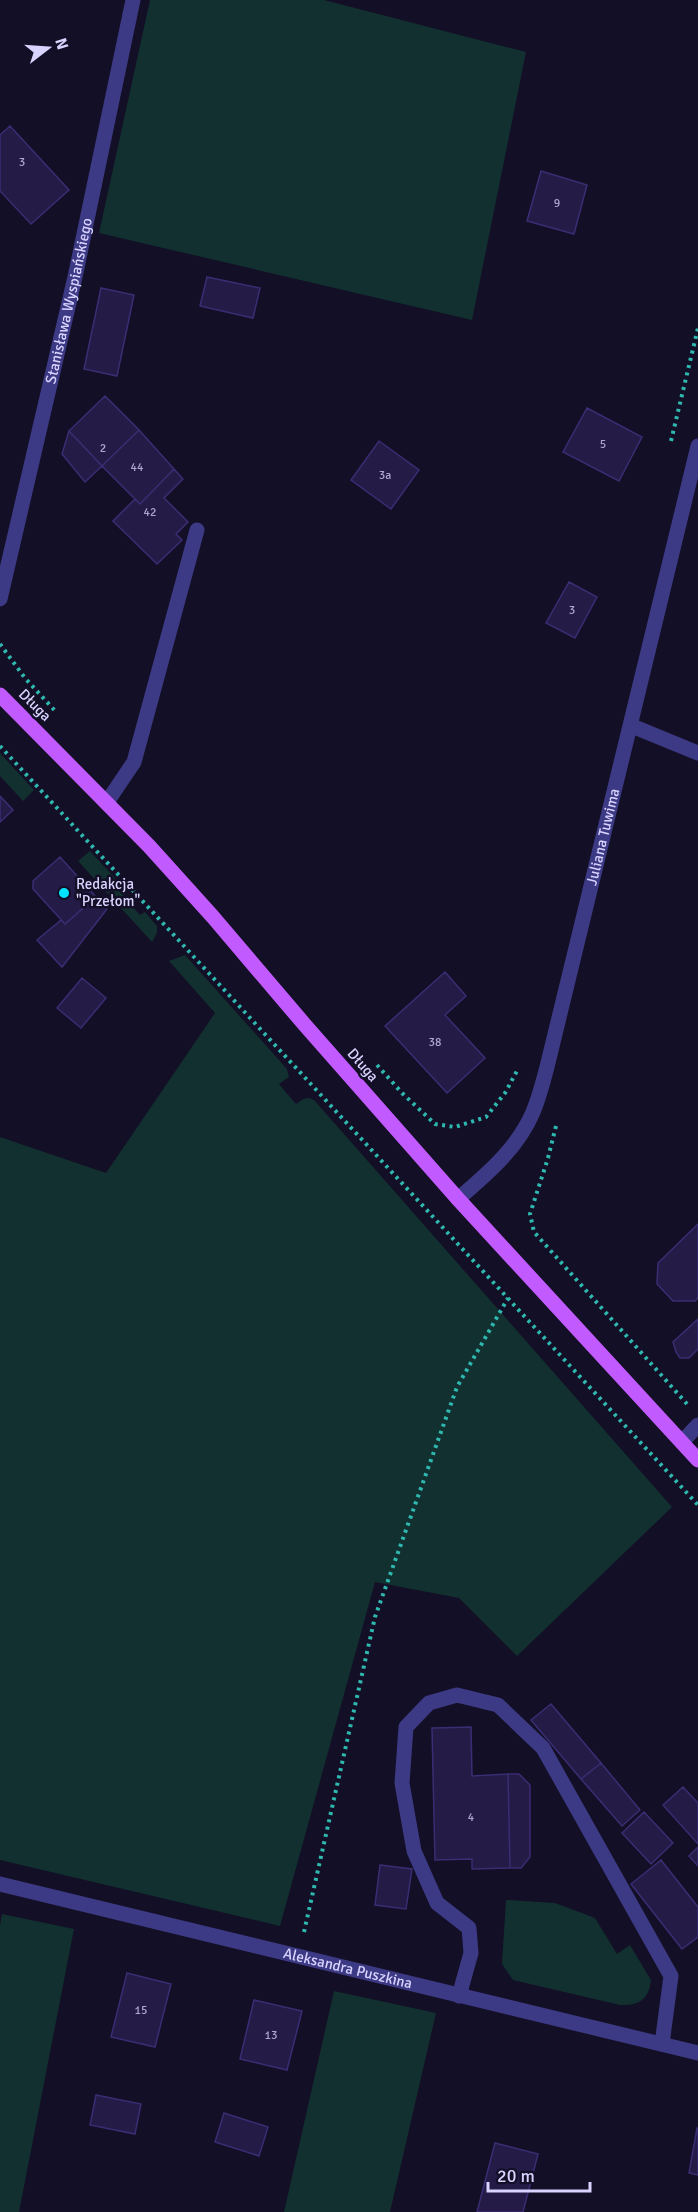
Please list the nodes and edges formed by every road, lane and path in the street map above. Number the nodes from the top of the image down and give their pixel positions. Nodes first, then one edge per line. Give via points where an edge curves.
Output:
1 (133, 0) edge
2 (698, 328) edge
3 (670, 445) dead end
4 (698, 446) edge
5 (197, 530) dead end
6 (0, 599) edge
7 (0, 644) edge
8 (0, 695) edge
9 (65, 722) dead end
10 (632, 726) junction
11 (0, 746) edge
12 (698, 753) edge
13 (107, 802) junction
14 (370, 1057) dead end
15 (521, 1060) dead end
16 (558, 1119) dead end
17 (458, 1200) junction
18 (508, 1298) junction
19 (690, 1407) dead end
20 (698, 1425) edge
21 (682, 1442) junction
22 (698, 1460) edge
23 (698, 1505) edge
24 (0, 1884) edge
25 (299, 1957) junction
26 (459, 1996) junction
27 (662, 2044) junction
28 (698, 2053) edge

1 - 6 street, Stanisława Wyspiańskiego via 75,277
2 - 3 path
4 - 10 street, Juliana Tuwima
5 - 13 street via 134,762
7 - 9 path
8 - 13 main road, Długa
10 - 12 street
10 - 17 street, Juliana Tuwima via 534,1112 510,1149
11 - 18 path
13 - 17 main road, Długa via 213,917
14 - 15 path via 435,1124 455,1127 486,1118 518,1071
16 - 19 path via 530,1214 534,1232
17 - 21 main road, Długa
18 - 23 path
18 - 25 path via 457,1387 375,1617
20 - 21 street
21 - 22 main road, Długa
24 - 25 street, Aleksandra Puszkina
25 - 26 street, Aleksandra Puszkina
26 - 27 street, Aleksandra Puszkina
26 - 27 street via 471,1953 469,1928 437,1903 414,1851 402,1783 406,1727 429,1703 457,1695 498,1705 543,1748 671,1976
27 - 28 street, Aleksandra Puszkina

